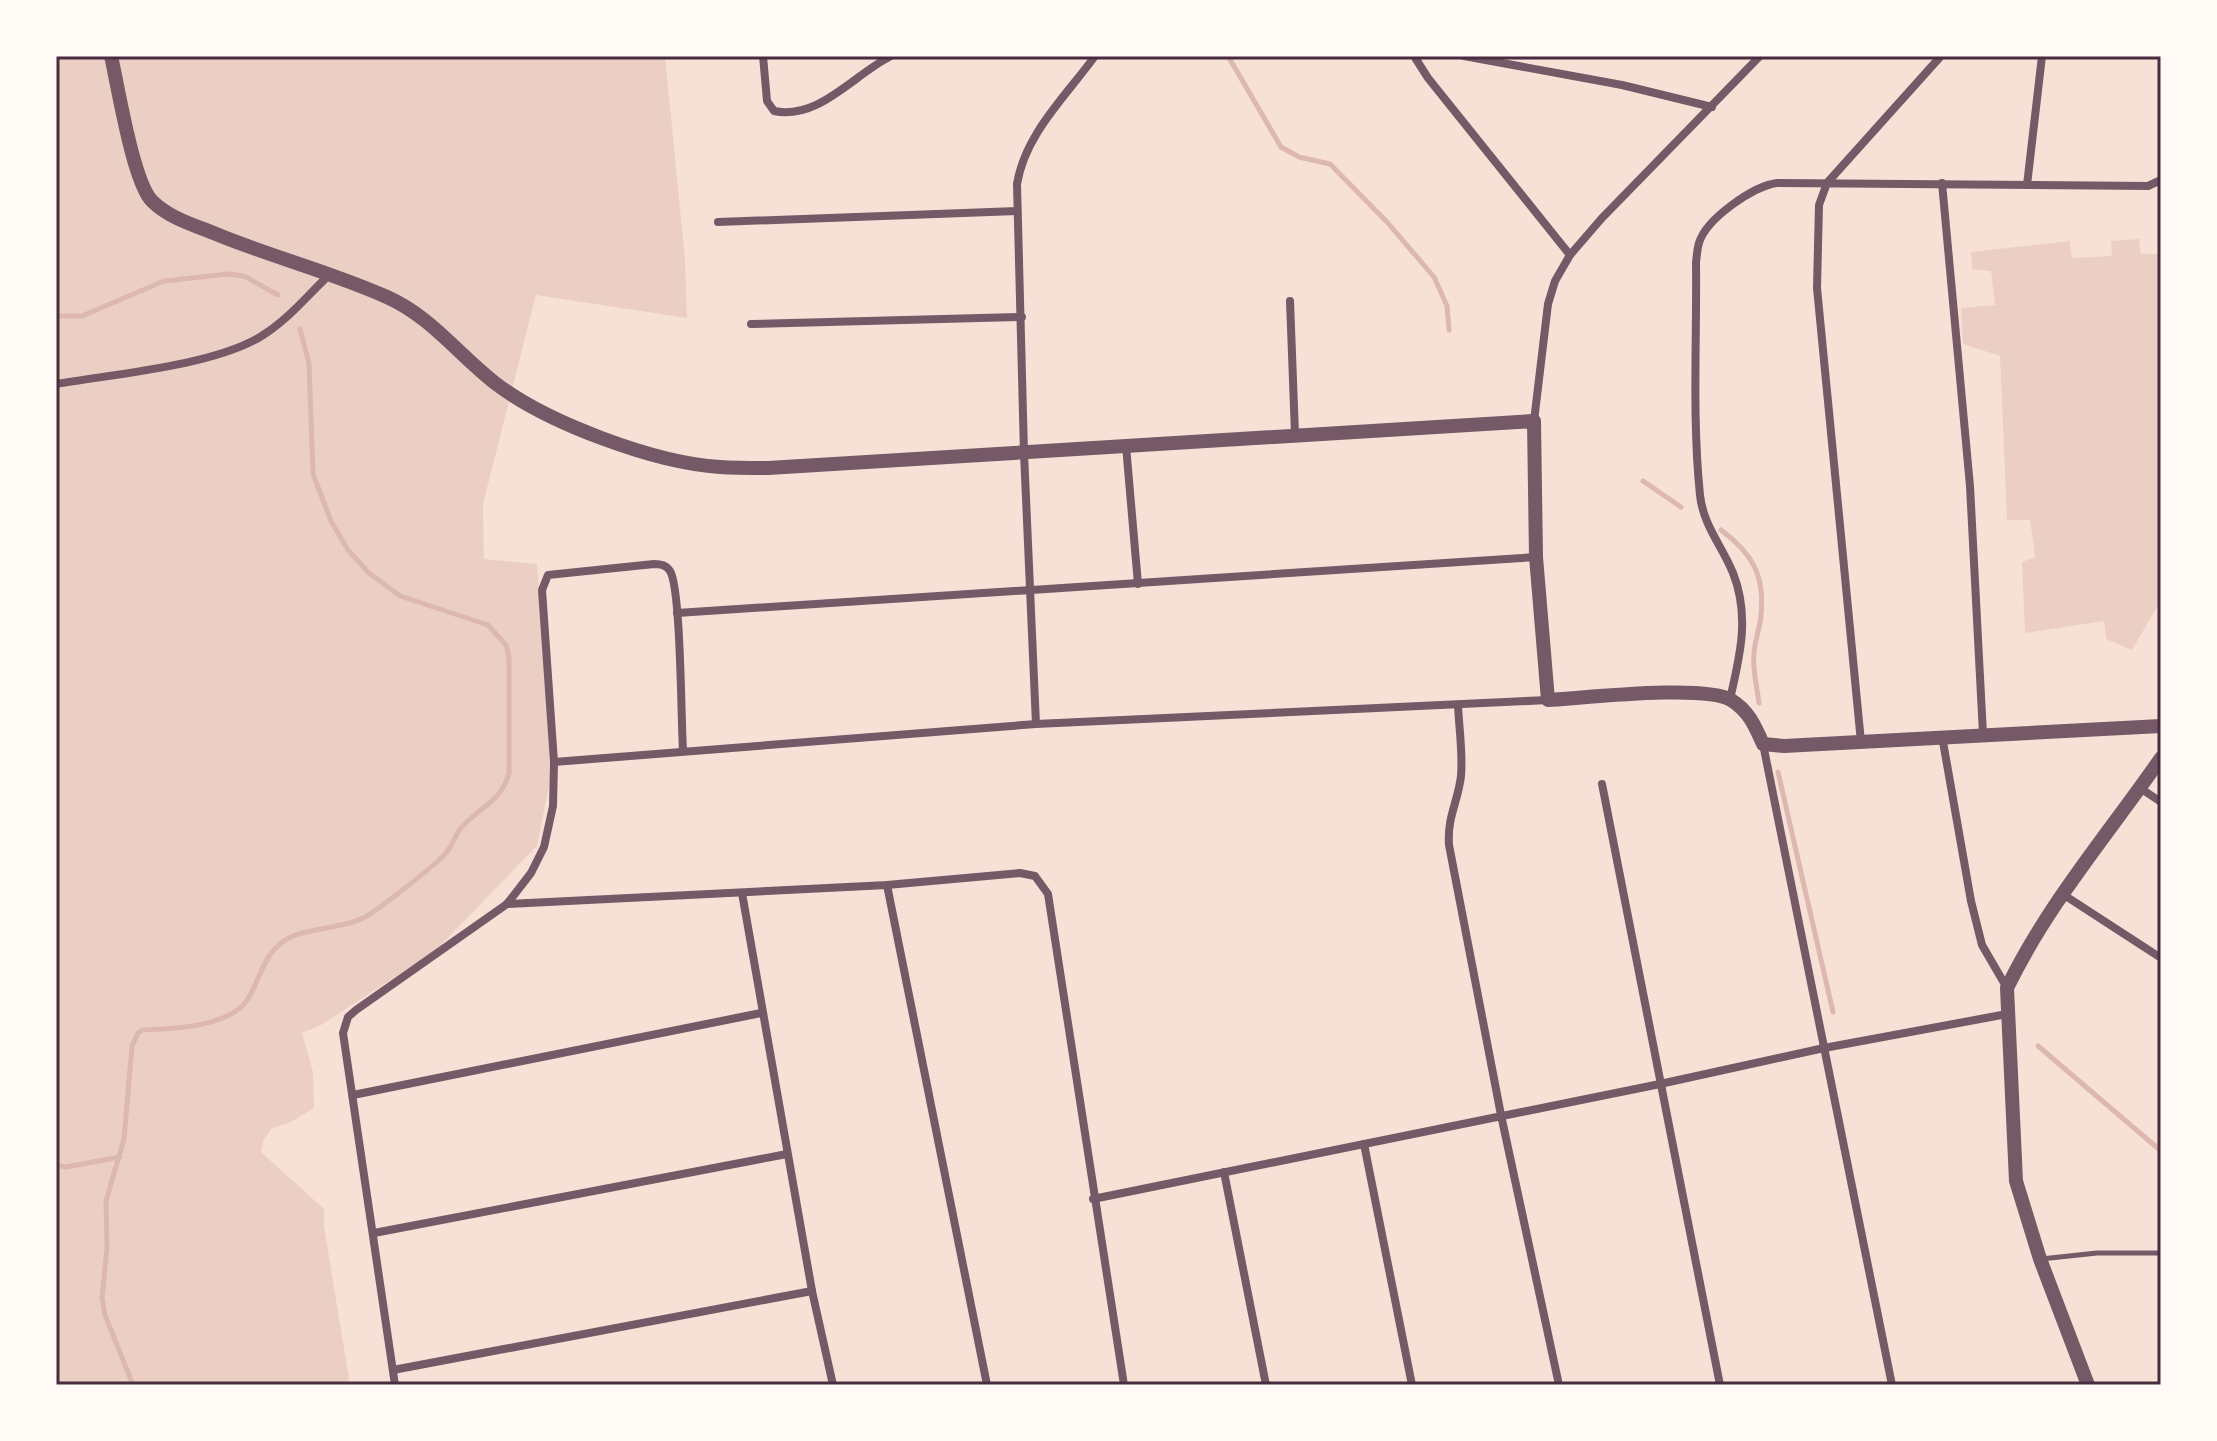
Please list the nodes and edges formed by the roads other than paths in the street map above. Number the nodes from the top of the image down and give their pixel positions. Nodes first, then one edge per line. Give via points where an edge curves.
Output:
1 (111, 56) edge
2 (763, 56) edge
3 (891, 56) edge
4 (1095, 56) edge
5 (1414, 56) edge
6 (1464, 56) edge
7 (1760, 56) edge
8 (1941, 56) edge
9 (2042, 56) edge
10 (1712, 107) junction
11 (2161, 180) edge
12 (1827, 183) junction
13 (1942, 183) junction
14 (2027, 185) junction
15 (1017, 211) junction
16 (718, 222) dead end
17 (1570, 255) junction
18 (329, 274) junction
19 (1290, 301) dead end
20 (1022, 317) junction
21 (751, 324) dead end
22 (56, 384) edge
23 (1534, 421) junction
24 (1295, 434) junction
25 (1126, 446) junction
26 (1024, 453) junction
27 (1536, 557) junction
28 (1138, 584) junction
29 (1031, 590) junction
30 (677, 613) junction
31 (1730, 699) junction
32 (1548, 700) junction
33 (1458, 705) junction
34 (1036, 724) junction
35 (2161, 726) edge
36 (1983, 734) junction
37 (1942, 736) junction
38 (1861, 743) junction
39 (1763, 744) junction
40 (683, 750) junction
41 (2161, 758) edge
42 (554, 762) junction
43 (1602, 784) dead end
44 (2140, 788) junction
45 (2161, 802) edge
46 (887, 885) junction
47 (742, 893) junction
48 (2064, 895) junction
49 (507, 904) junction
50 (2161, 958) edge
51 (2007, 988) junction
52 (761, 1013) junction
53 (2007, 1014) junction
54 (1824, 1048) junction
55 (1660, 1084) junction
56 (353, 1095) junction
57 (1501, 1115) junction
58 (1364, 1144) junction
59 (787, 1154) junction
60 (1224, 1172) junction
61 (1093, 1199) junction
62 (374, 1233) junction
63 (2161, 1253) edge
64 (2040, 1259) junction
65 (812, 1291) junction
66 (393, 1370) junction
67 (395, 1385) edge
68 (833, 1385) edge
69 (987, 1385) edge
70 (1124, 1385) edge
71 (1266, 1385) edge
72 (1412, 1385) edge
73 (1559, 1385) edge
74 (1720, 1385) edge
75 (1892, 1385) edge
76 (2088, 1385) edge

1 - 18 street via 149,199 185,222
2 - 3 street via 767,101 774,111 789,115 812,108
4 - 15 street via 1032,138 1021,164
5 - 17 street
6 - 10 street
7 - 10 street
8 - 12 street
9 - 14 street
10 - 17 street
11 - 14 street via 2148,186
12 - 13 street
12 - 31 street via 1767,184 1706,229 1699,243 1699,493 1702,512 1733,572 1744,625
12 - 38 street via 1819,205 1817,288
13 - 14 street
13 - 36 street via 1970,486
15 - 16 street
15 - 20 street
17 - 23 street via 1548,304
18 - 22 street via 280,323 235,348
18 - 26 street via 389,297 422,317 496,383 537,408 650,453 743,468
19 - 24 street
20 - 21 street
20 - 26 street
23 - 24 street
23 - 27 street
24 - 25 street
25 - 26 street
25 - 28 street
26 - 29 street
27 - 28 street
27 - 32 street
28 - 29 street
29 - 30 street
29 - 34 street
30 - 40 street
30 - 42 street via 667,567 548,575 542,590
31 - 32 street via 1696,692
31 - 39 street via 1750,716
32 - 33 street
33 - 34 street
33 - 57 street via 1461,771 1447,824 1449,845
34 - 40 street
35 - 36 street
36 - 37 street
37 - 38 street
37 - 51 street via 1982,945
38 - 39 street
39 - 54 street
40 - 42 street
41 - 44 street
42 - 49 street via 553,806 544,847
43 - 55 street
44 - 45 street
44 - 48 street
46 - 47 street
46 - 61 street via 1020,873 1035,876 1048,894
46 - 69 street
47 - 49 street
47 - 52 street
48 - 50 street
48 - 51 street
49 - 56 street via 348,1017 343,1033
51 - 53 street
52 - 56 street
52 - 59 street
53 - 54 street
53 - 64 street via 2016,1181
54 - 55 street
54 - 75 street
55 - 57 street
55 - 74 street
56 - 62 street
57 - 58 street
57 - 73 street
58 - 60 street
58 - 72 street
59 - 62 street
59 - 65 street
60 - 61 street
60 - 71 street
61 - 70 street
62 - 66 street
63 - 64 lane
64 - 76 street
65 - 66 street
65 - 68 street
66 - 67 street

